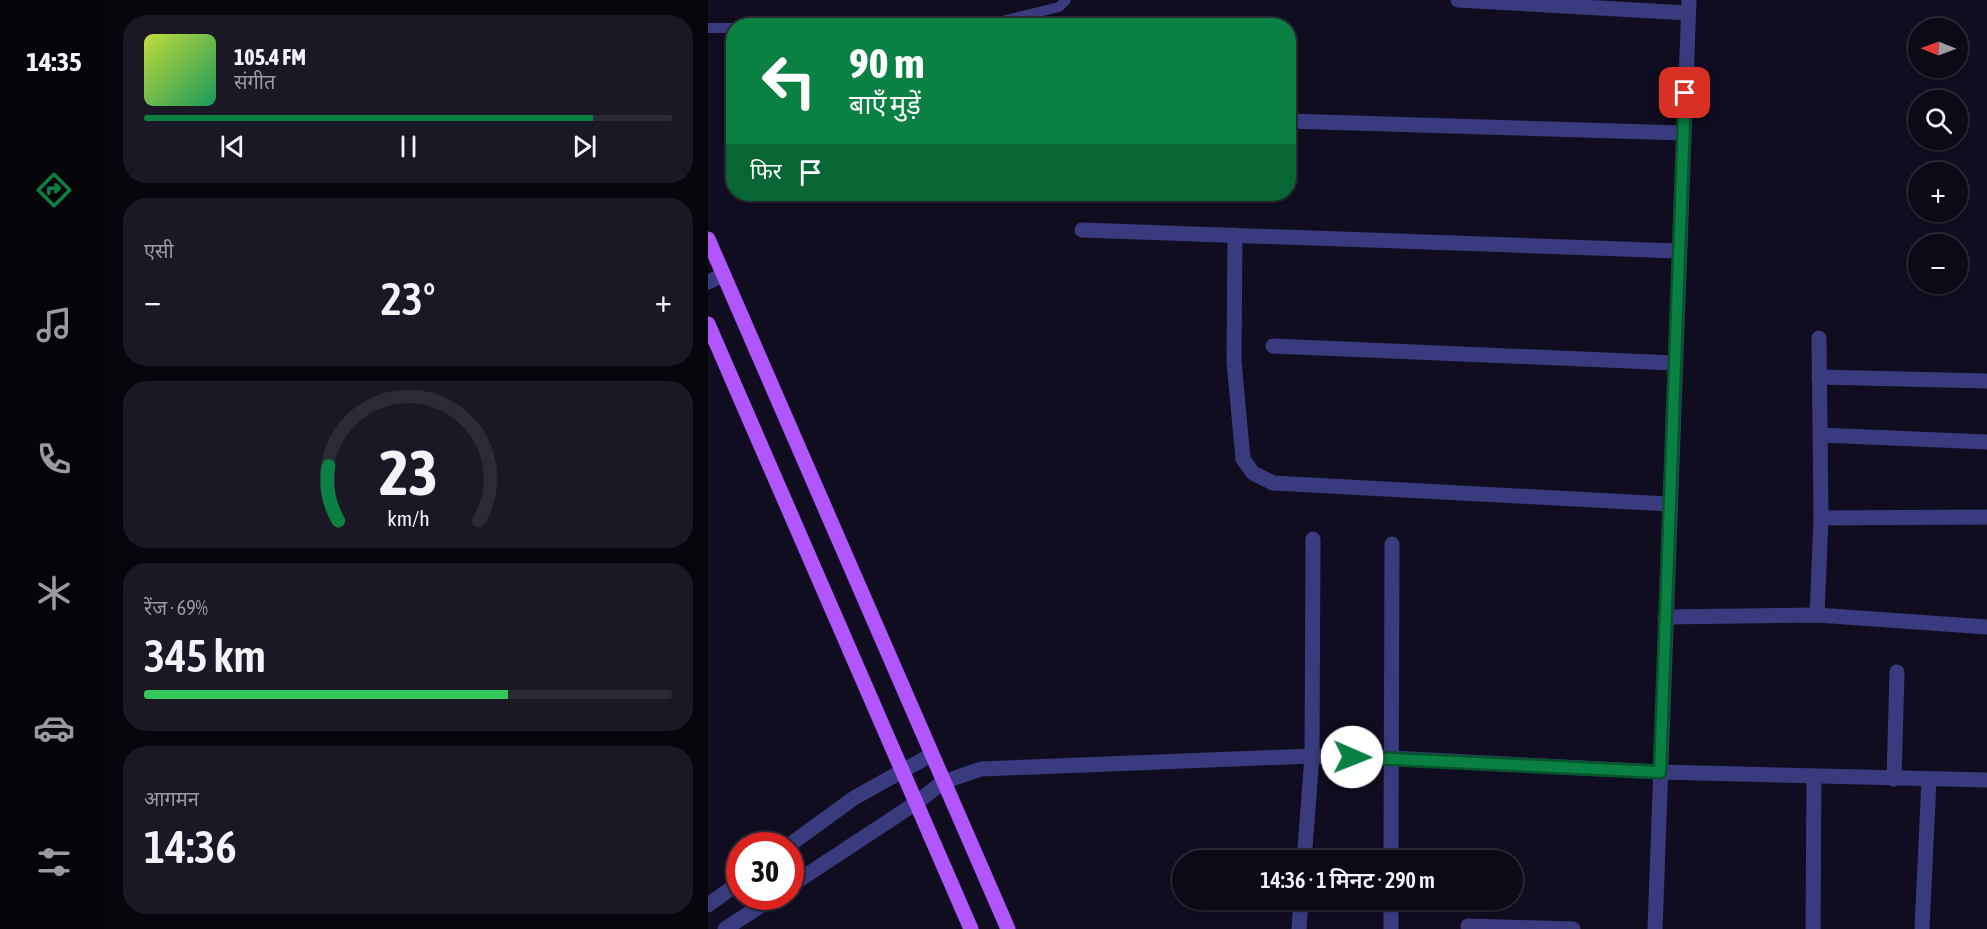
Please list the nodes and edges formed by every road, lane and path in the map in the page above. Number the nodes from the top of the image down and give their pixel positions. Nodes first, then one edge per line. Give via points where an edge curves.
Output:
1 (1066, 0) edge
2 (1458, 0) edge
3 (1688, 7) edge
4 (1014, 18) edge
5 (726, 27) edge
6 (708, 28) edge
7 (1296, 121) edge
8 (1684, 134) junction
9 (1082, 230) dead end
10 (1234, 235) junction
11 (708, 239) edge
12 (1679, 251) junction
13 (724, 275) junction
14 (708, 282) edge
15 (708, 324) edge
16 (1819, 338) dead end
17 (1273, 346) dead end
18 (1675, 363) junction
19 (1820, 377) junction
20 (1987, 381) edge
21 (1820, 435) junction
22 (1987, 442) edge
23 (1669, 504) junction
24 (1987, 517) edge
25 (1821, 518) junction
26 (1314, 539) dead end
27 (1392, 544) dead end
28 (1817, 615) junction
29 (1665, 617) junction
30 (1987, 627) edge
31 (1897, 672) dead end
32 (931, 755) junction
33 (1312, 756) junction
34 (1392, 758) junction
35 (902, 770) junction
36 (1660, 772) junction
37 (1814, 776) junction
38 (1894, 779) junction
39 (1929, 780) junction
40 (1987, 780) edge
41 (943, 782) junction
42 (916, 803) junction
43 (804, 834) edge
44 (1305, 850) edge
45 (1391, 850) edge
46 (804, 877) edge
47 (726, 892) edge
48 (708, 905) edge
49 (754, 910) edge
50 (1300, 910) edge
51 (1391, 910) edge
52 (1468, 926) dead end
53 (725, 929) edge
54 (971, 929) edge
55 (1008, 929) edge
56 (1299, 929) edge
57 (1391, 929) edge
58 (1573, 929) edge
59 (1655, 929) edge
60 (1813, 929) edge
61 (1922, 929) edge

1 - 4 lane via 1059,7
2 - 3 street
3 - 8 street
5 - 6 lane
7 - 8 street
8 - 12 street
9 - 10 street
10 - 12 street
10 - 23 street via 1234,361 1243,459 1253,473 1273,483
11 - 13 main road
12 - 18 street
13 - 14 street
13 - 32 main road
15 - 35 main road
16 - 19 street
17 - 18 street
18 - 23 street
19 - 20 street
19 - 21 street
21 - 22 street
21 - 25 street
23 - 29 street
24 - 25 street
25 - 28 street
26 - 33 street
27 - 34 street
28 - 29 street
28 - 30 street
29 - 36 street
31 - 38 street
32 - 35 street
32 - 41 main road
33 - 34 street
33 - 41 street via 981,769
33 - 44 street
34 - 36 street
34 - 45 street
35 - 42 main road
35 - 43 street
36 - 37 street
36 - 59 street
37 - 38 street
37 - 60 street
38 - 39 street
39 - 40 street
39 - 61 street
41 - 42 street
41 - 55 main road
42 - 46 street
42 - 54 main road
47 - 48 street
49 - 53 street
50 - 56 street
51 - 57 street
52 - 58 street

